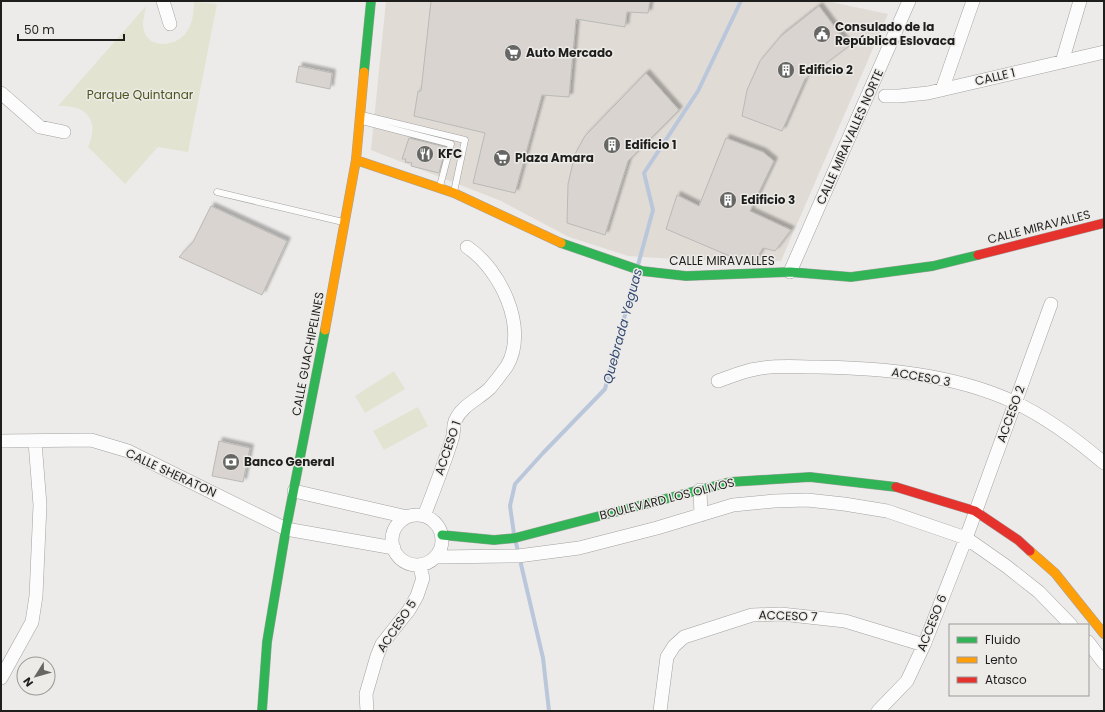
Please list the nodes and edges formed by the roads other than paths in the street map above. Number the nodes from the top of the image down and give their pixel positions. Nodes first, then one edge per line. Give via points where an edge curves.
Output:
1 (163, 1) edge
2 (371, 1) edge
3 (909, 1) edge
4 (973, 1) edge
5 (1080, 1) edge
6 (170, 24) dead end
7 (1104, 52) edge
8 (1062, 62) junction
9 (942, 90) junction
10 (1, 93) edge
11 (884, 96) dead end
12 (360, 118) junction
13 (64, 132) dead end
14 (356, 160) junction
15 (440, 188) junction
16 (217, 192) dead end
17 (454, 193) junction
18 (344, 222) junction
19 (1104, 224) edge
20 (467, 247) dead end
21 (790, 272) junction
22 (1051, 304) dead end
23 (718, 381) dead end
24 (1015, 403) junction
25 (1, 440) edge
26 (35, 442) junction
27 (1104, 463) edge
28 (700, 490) junction
29 (294, 491) junction
30 (975, 511) junction
31 (701, 515) junction
32 (424, 516) junction
33 (407, 517) junction
34 (970, 525) joint
35 (286, 529) junction
36 (442, 535) junction
37 (966, 538) junction
38 (394, 548) junction
39 (436, 557) junction
40 (419, 565) junction
41 (1069, 624) edge
42 (1104, 634) edge
43 (1089, 643) edge
44 (924, 645) junction
45 (1104, 663) edge
46 (1, 678) edge
47 (262, 711) edge
48 (367, 711) edge
49 (660, 711) edge
50 (878, 711) edge

1 - 6 street
2 - 12 street, CALLE GUACHIPELINES
3 - 21 street, CALLE MIRAVALLES NORTE
4 - 9 street
5 - 8 street
7 - 8 street, CALLE 1
8 - 9 street, CALLE 1
9 - 11 street, CALLE 1
10 - 13 street via 40,127
12 - 14 street, CALLE GUACHIPELINES
12 - 15 lane via 451,144
12 - 17 lane via 466,140
14 - 15 street, CALLE MIRAVALLES
14 - 18 street, CALLE GUACHIPELINES
15 - 17 street, CALLE MIRAVALLES
16 - 18 lane
17 - 21 street, CALLE MIRAVALLES via 569,247 642,271 686,276
18 - 29 street, CALLE GUACHIPELINES
19 - 21 street, CALLE MIRAVALLES via 933,266 851,277
20 - 32 street, ACCESO 1 via 484,260 508,298 514,335 512,352 507,366 455,422 453,437
22 - 24 street, ACCESO 2
23 - 24 street, ACCESO 3 via 755,369 769,368 880,370 978,388
24 - 27 street, ACCESO 3 via 1042,417
24 - 30 street, ACCESO 2
25 - 26 street, CALLE SHERATON
26 - 35 street, CALLE SHERATON via 91,440 128,451
26 - 46 street via 40,505 36,596 32,622
28 - 30 street, BOULEVARD LOS OLIVOS via 730,482 810,478 894,486
28 - 31 street
28 - 36 street, BOULEVARD LOS OLIVOS via 515,538 494,540
29 - 33 street
29 - 35 street, CALLE GUACHIPELINES
30 - 34 street, ACCESO 2
30 - 42 street, BOULEVARD LOS OLIVOS via 1018,540 1054,573
31 - 37 street, BOULEVARD LOS OLIVOS via 733,504 807,500 887,511
31 - 39 street, BOULEVARD LOS OLIVOS via 579,548 518,556
32 - 33 street
32 - 36 street via 436,523
33 - 38 street via 395,529 392,542
34 - 37 street, ACCESO 6
35 - 38 street
35 - 47 street, CALLE GUACHIPELINES via 267,642
36 - 39 street via 442,543
37 - 41 street, BOULEVARD LOS OLIVOS via 1039,592
37 - 44 street, ACCESO 6
38 - 40 street via 399,558 408,564
39 - 40 street via 428,563
40 - 48 street, ACCESO 5 via 423,578 417,596 382,644 377,656 366,694
43 - 45 street
44 - 49 street, ACCESO 7 via 846,621 781,614 752,615 684,637 674,646 667,657
44 - 50 street, ACCESO 6 via 907,681

